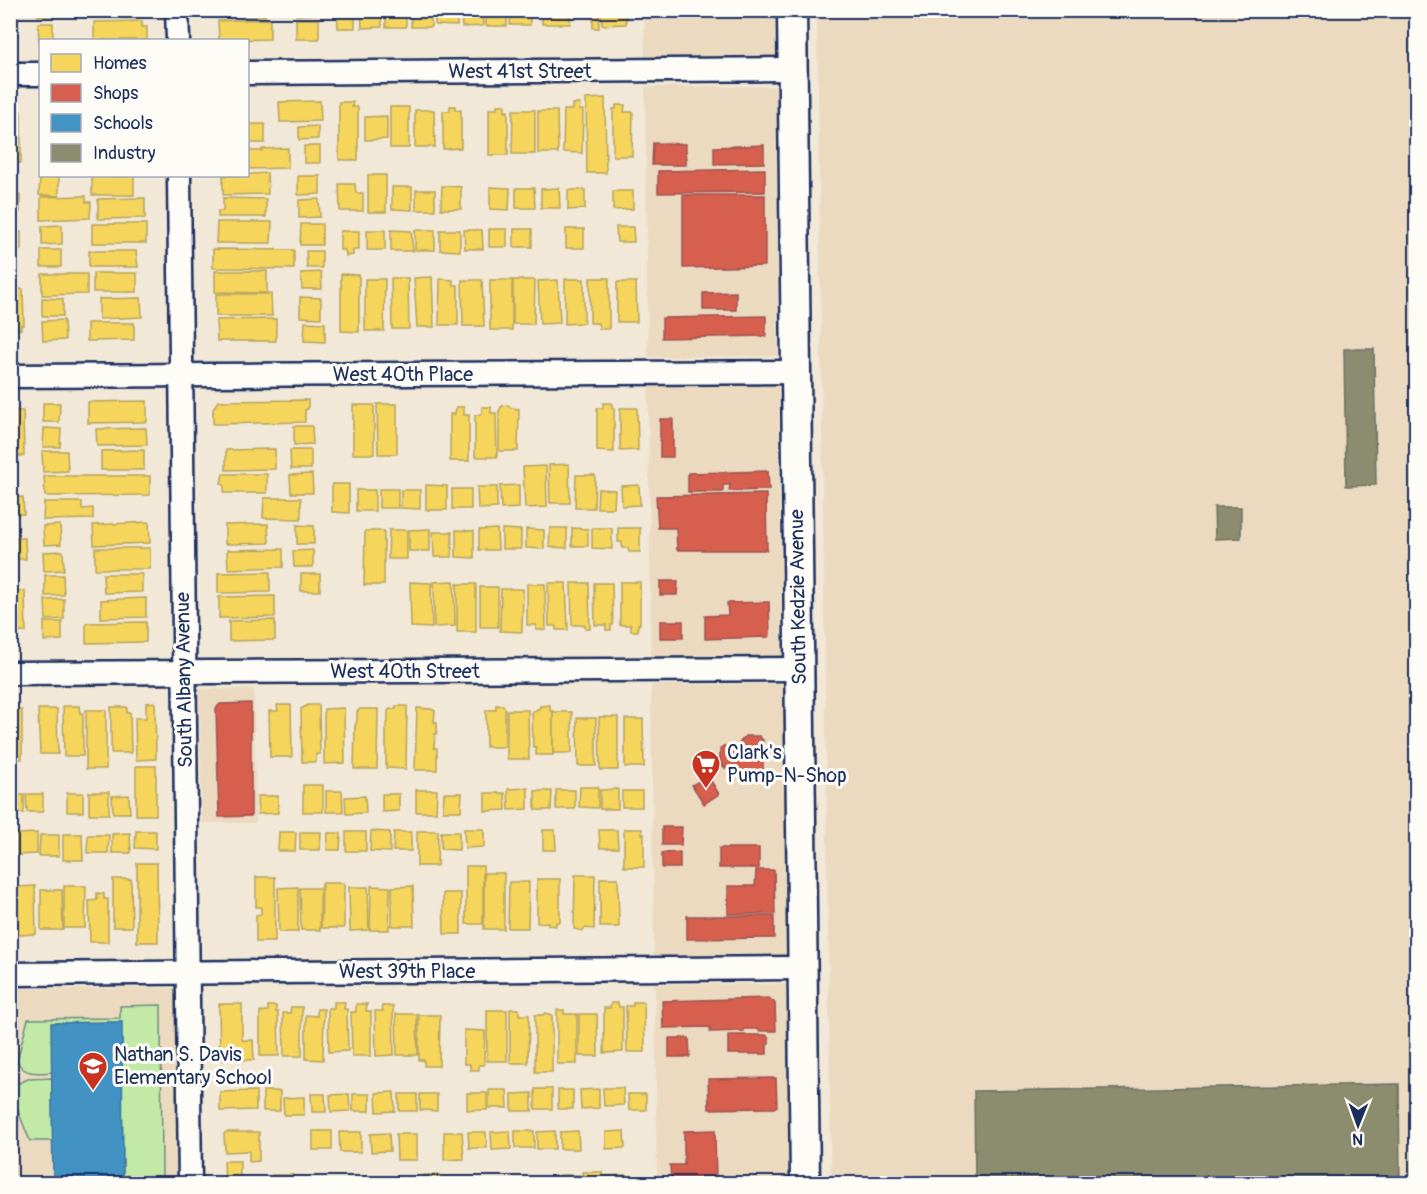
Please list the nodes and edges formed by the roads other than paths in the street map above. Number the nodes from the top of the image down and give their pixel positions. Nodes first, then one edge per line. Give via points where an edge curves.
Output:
1 (177, 10) edge
2 (792, 10) edge
3 (178, 39) edge
4 (793, 69) junction
5 (249, 73) edge
6 (10, 74) edge
7 (39, 74) edge
8 (179, 177) edge
9 (796, 372) junction
10 (181, 375) junction
11 (10, 376) edge
12 (799, 669) junction
13 (184, 672) junction
14 (10, 673) edge
15 (803, 968) junction
16 (188, 973) junction
17 (10, 974) edge
18 (190, 1184) edge
19 (805, 1184) edge

1 - 3 street
2 - 4 main road, South Kedzie Avenue
4 - 5 street, West 41st Street
4 - 9 main road, South Kedzie Avenue
6 - 7 street
8 - 10 street, South Albany Avenue
9 - 10 street, West 40th Place
9 - 12 main road, South Kedzie Avenue
10 - 11 street, West 40th Place
10 - 13 street, South Albany Avenue
12 - 13 street, West 40th Street
12 - 15 main road, South Kedzie Avenue
13 - 14 street, West 40th Street
13 - 16 street, South Albany Avenue
15 - 16 street, West 39th Place
15 - 19 main road, South Kedzie Avenue
16 - 17 street, West 39th Place
16 - 18 street, South Albany Avenue

